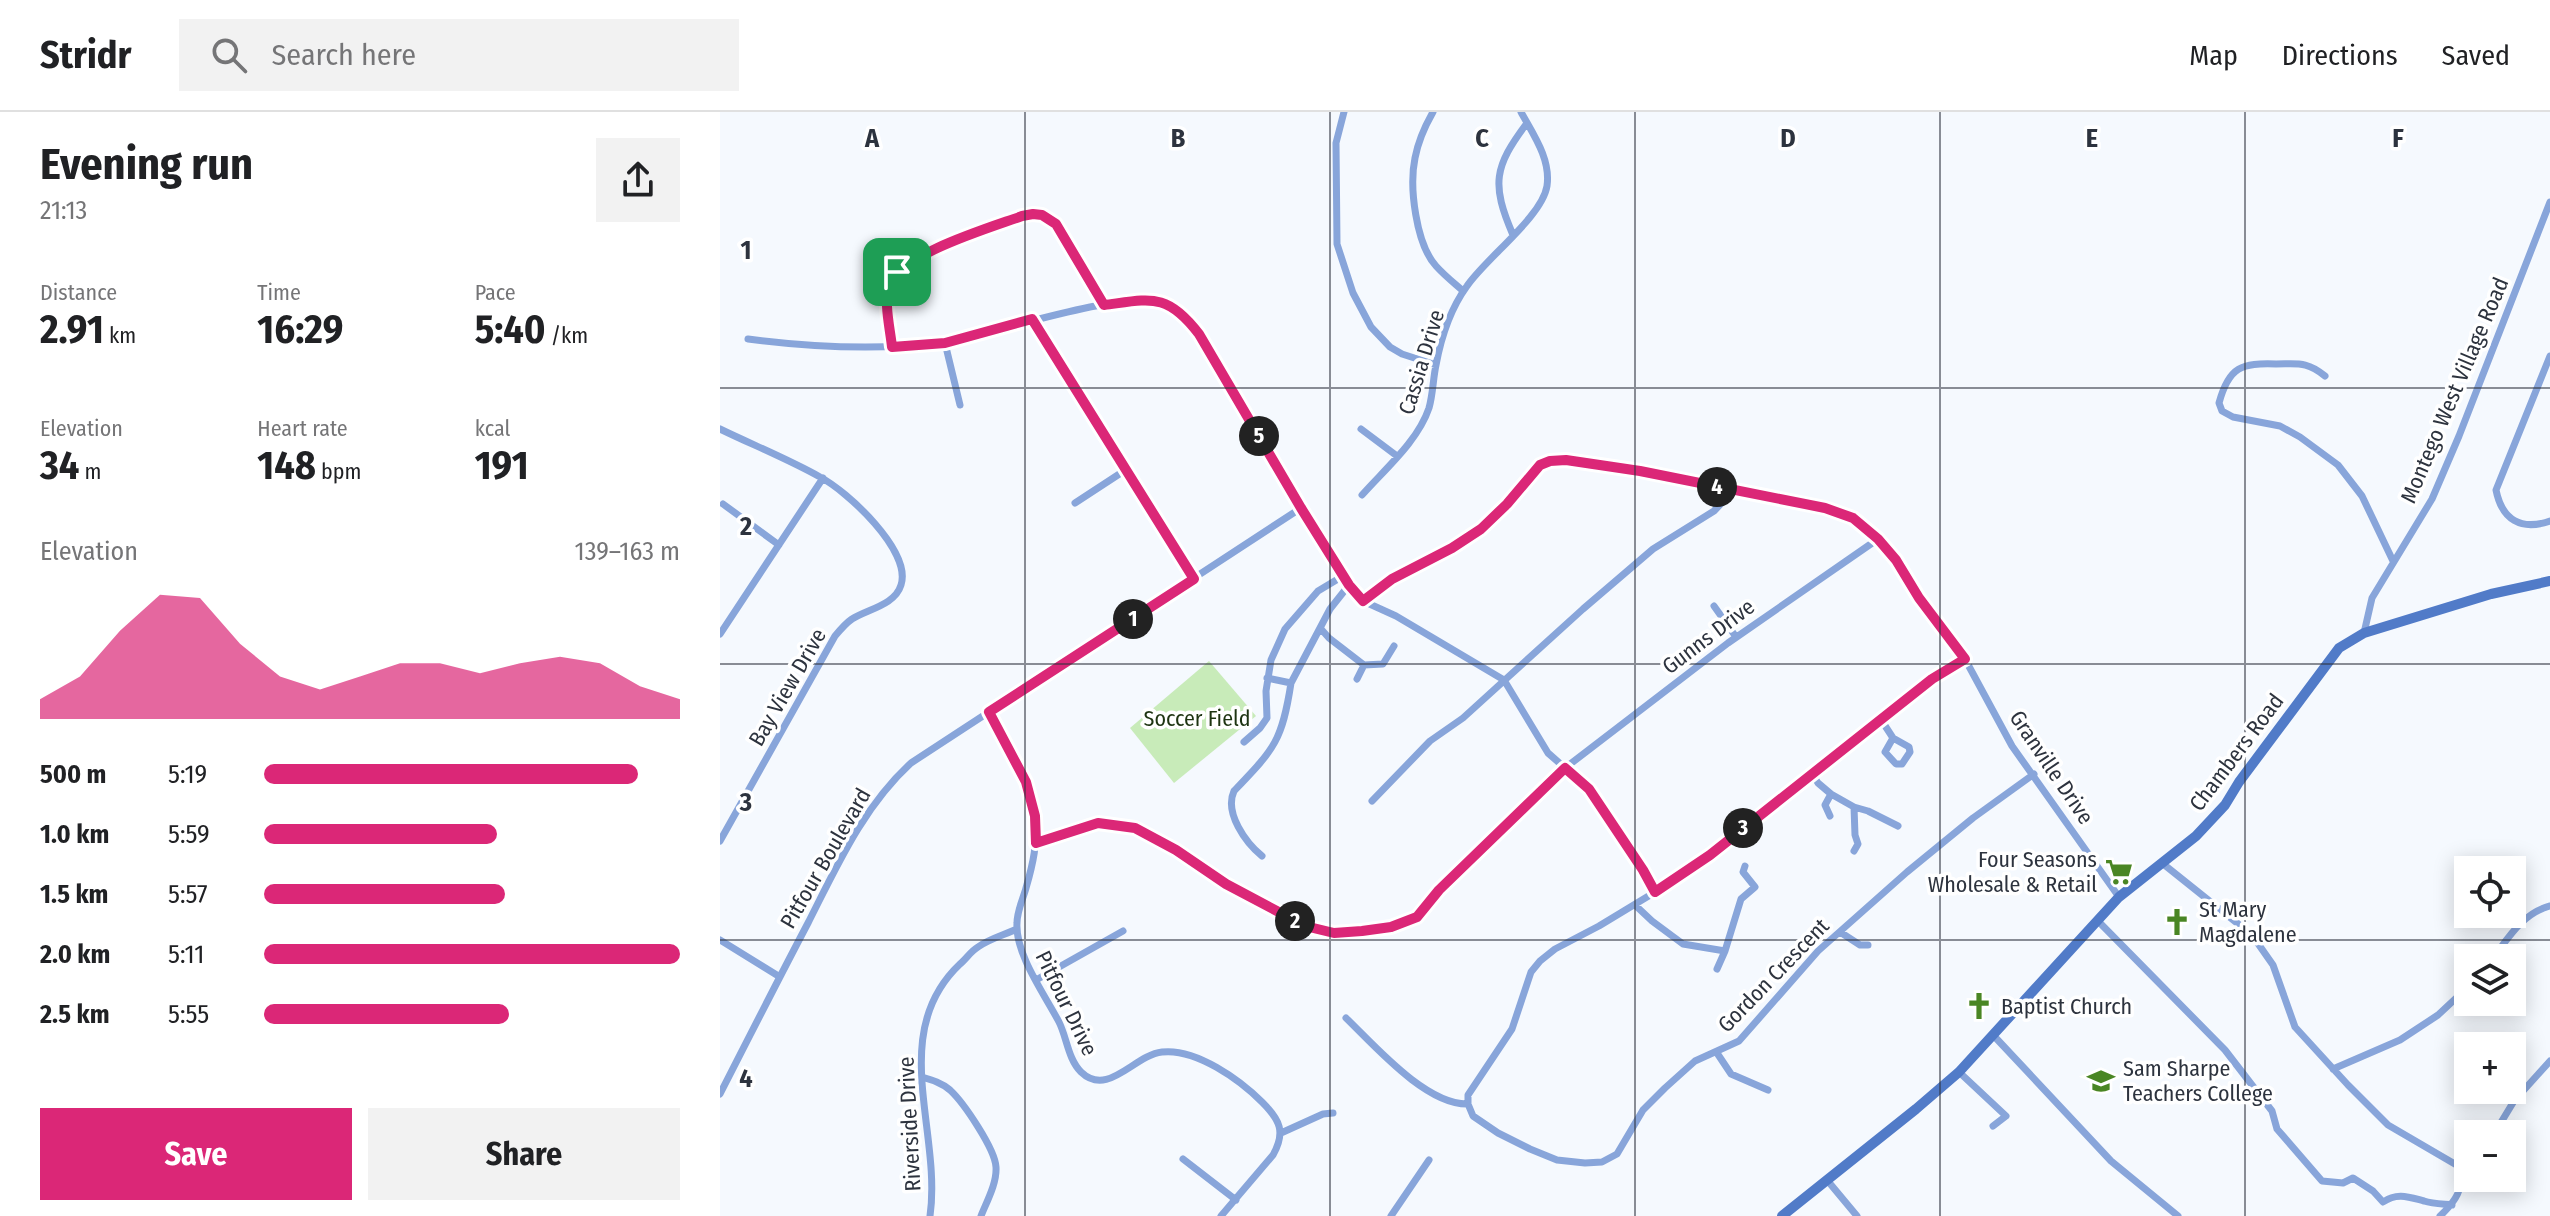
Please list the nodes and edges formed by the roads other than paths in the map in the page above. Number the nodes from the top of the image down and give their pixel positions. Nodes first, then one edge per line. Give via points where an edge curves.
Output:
1 (1344, 112) edge
2 (1433, 112) edge
3 (1521, 112) edge
4 (1527, 123) junction
5 (2550, 202) edge
6 (1513, 235) junction
7 (1463, 291) junction
8 (1104, 305) junction
9 (1032, 319) junction
10 (748, 339) dead end
11 (945, 343) junction
12 (892, 347) junction
13 (2550, 356) edge
14 (1436, 365) junction
15 (2325, 376) dead end
16 (960, 405) dead end
17 (720, 429) edge
18 (1361, 429) dead end
19 (1397, 456) junction
20 (1127, 469) junction
21 (823, 478) junction
22 (1734, 490) junction
23 (1362, 495) dead end
24 (1075, 503) dead end
25 (723, 504) dead end
26 (1301, 508) junction
27 (2550, 521) edge
28 (1878, 539) junction
29 (779, 545) junction
30 (2393, 561) junction
31 (1343, 576) junction
32 (1194, 579) junction
33 (2550, 581) edge
34 (1349, 585) junction
35 (1363, 601) junction
36 (1714, 606) dead end
37 (1321, 629) junction
38 (721, 631) edge
39 (2364, 633) junction
40 (1736, 637) junction
41 (1394, 646) dead end
42 (1965, 659) junction
43 (1364, 665) junction
44 (1267, 678) junction
45 (1357, 679) dead end
46 (1504, 680) junction
47 (1291, 683) junction
48 (989, 712) junction
49 (1880, 718) junction
50 (1893, 738) dead end
51 (1244, 742) dead end
52 (1565, 768) junction
53 (2034, 774) junction
54 (1813, 775) junction
55 (1831, 794) junction
56 (1372, 801) dead end
57 (1854, 807) junction
58 (1830, 816) dead end
59 (1898, 826) dead end
60 (720, 841) edge
61 (1036, 843) junction
62 (1854, 851) dead end
63 (1262, 856) dead end
64 (2162, 863) junction
65 (1745, 866) dead end
66 (1655, 892) junction
67 (2119, 897) junction
68 (1635, 905) junction
69 (2550, 906) edge
70 (2097, 920) junction
71 (1017, 929) junction
72 (1123, 931) dead end
73 (1840, 932) junction
74 (720, 940) edge
75 (2504, 944) edge
76 (1868, 945) dead end
77 (1725, 951) junction
78 (1717, 969) dead end
79 (780, 977) junction
80 (1036, 980) junction
81 (2454, 1000) edge
82 (1346, 1018) dead end
83 (1994, 1036) junction
84 (1717, 1053) junction
85 (2550, 1061) edge
86 (2333, 1069) junction
87 (1959, 1072) junction
88 (922, 1077) junction
89 (1768, 1090) dead end
90 (720, 1093) edge
91 (1468, 1104) junction
92 (1333, 1113) dead end
93 (2502, 1120) edge
94 (1993, 1126) dead end
95 (1281, 1133) junction
96 (1183, 1159) dead end
97 (1429, 1160) dead end
98 (2454, 1164) edge
99 (1827, 1180) junction
100 (2458, 1192) edge
101 (1236, 1200) junction
102 (2452, 1205) junction
103 (930, 1216) edge
104 (981, 1216) edge
105 (1221, 1216) edge
106 (1391, 1216) edge
107 (1782, 1216) edge
108 (1857, 1216) edge
109 (2178, 1216) edge
110 (2440, 1216) edge

1 - 14 street via 1336,143 1337,244 1353,293 1371,327 1390,347
2 - 7 street via 1415,158 1419,231 1434,264
3 - 4 street, Cassia Drive
4 - 6 street via 1500,169 1498,189
4 - 6 street, Cassia Drive via 1543,153 1546,189
5 - 30 street, Montego West Village Road via 2432,499
6 - 7 street, Cassia Drive
7 - 14 street, Cassia Drive
8 - 9 street
8 - 12 street via 1056,224 1042,215 1022,216 957,240 897,272 887,300
8 - 26 street via 1148,299 1163,302 1188,319
9 - 11 street
9 - 20 street
10 - 12 street
11 - 12 street
11 - 16 street
13 - 27 street via 2496,490 2498,502 2514,521
14 - 19 street, Cassia Drive via 1429,406
15 - 30 street via 2307,364 2253,362 2231,376 2219,403 2233,417 2280,426 2338,465 2362,496
17 - 21 street, Bay View Drive
18 - 19 street
19 - 23 street, Cassia Drive
20 - 24 street
20 - 32 street
21 - 29 street
21 - 60 street, Bay View Drive via 891,543 901,565 901,587 877,608 851,619 835,636
22 - 28 street, Granville Drive via 1825,508 1853,518
22 - 35 street, Granville Drive via 1640,471 1550,461 1540,465 1481,529
22 - 46 street via 1714,511 1653,549
25 - 29 street
26 - 31 street
26 - 32 street, Pitfour Boulevard
28 - 40 street, Gunns Drive
28 - 42 street, Granville Drive
29 - 38 street
30 - 39 street, Montego West Village Road via 2372,598
31 - 34 street
31 - 44 street via 1318,591 1285,629
32 - 48 street, Pitfour Boulevard
33 - 39 street, Chambers Road
34 - 35 street
34 - 37 street
35 - 46 street
36 - 40 street
37 - 43 street
37 - 47 street
39 - 64 street, Chambers Road via 2339,648 2225,805
40 - 52 street, Gunns Drive
41 - 43 street via 1383,664
42 - 49 street
42 - 53 street, Granville Drive via 2012,746
43 - 45 street
44 - 47 street
44 - 51 street via 1267,718
46 - 52 street via 1548,753
46 - 56 street via 1430,741
47 - 63 street via 1275,745 1231,797 1249,846
48 - 61 street, Pitfour Drive via 1026,782
48 - 79 street, Pitfour Boulevard via 911,763 872,805
49 - 50 street
49 - 54 street
52 - 61 street, Gunns Drive via 1417,917 1391,927 1334,933 1305,926 1135,828 1098,823
52 - 66 street via 1589,789
53 - 67 street, Granville Drive
53 - 73 street, Gordon Crescent via 1973,818
54 - 55 street
54 - 66 street
55 - 57 street
55 - 58 street via 1825,805
57 - 59 street
57 - 62 street
61 - 71 street, Pitfour Drive
64 - 67 street, Chambers Road
64 - 86 street via 2252,935 2273,965 2295,1027
65 - 77 street via 1743,872 1755,887 1741,899
66 - 68 street
67 - 70 street, Chambers Road
68 - 77 street via 1683,944
68 - 91 street via 1540,961 1531,972 1512,1029 1468,1095
69 - 75 street via 2537,909
70 - 83 street, Chambers Road
70 - 102 street via 2225,1050 2272,1111 2277,1129 2322,1181 2343,1183 2353,1178 2383,1202 2408,1195
71 - 80 street, Pitfour Drive
71 - 88 street, Riverside Drive via 978,947 946,977 925,1016
72 - 80 street
73 - 76 street
73 - 84 street, Gordon Crescent via 1739,1041
74 - 79 street
77 - 78 street
79 - 90 street, Pitfour Boulevard
80 - 95 street, Pitfour Drive via 1073,1060 1090,1078 1113,1078 1160,1052 1192,1057 1225,1072 1254,1094 1274,1113
81 - 86 street via 2400,1040
82 - 91 street via 1413,1081
83 - 87 street, Chambers Road
83 - 109 street via 2111,1161
84 - 89 street via 1731,1074
84 - 91 street, Gordon Crescent via 1695,1061 1665,1088 1643,1110 1617,1154 1602,1162 1557,1160 1530,1149 1473,1116
85 - 93 street
86 - 98 street via 2388,1125
87 - 94 street via 2006,1116
87 - 99 street, Chambers Road
88 - 103 street, Riverside Drive
88 - 104 street via 949,1089 993,1154 994,1180
92 - 95 street
95 - 101 street via 1273,1155
96 - 101 street
97 - 106 street
99 - 107 street, Chambers Road
99 - 108 street
100 - 102 street
101 - 105 street
102 - 110 street

